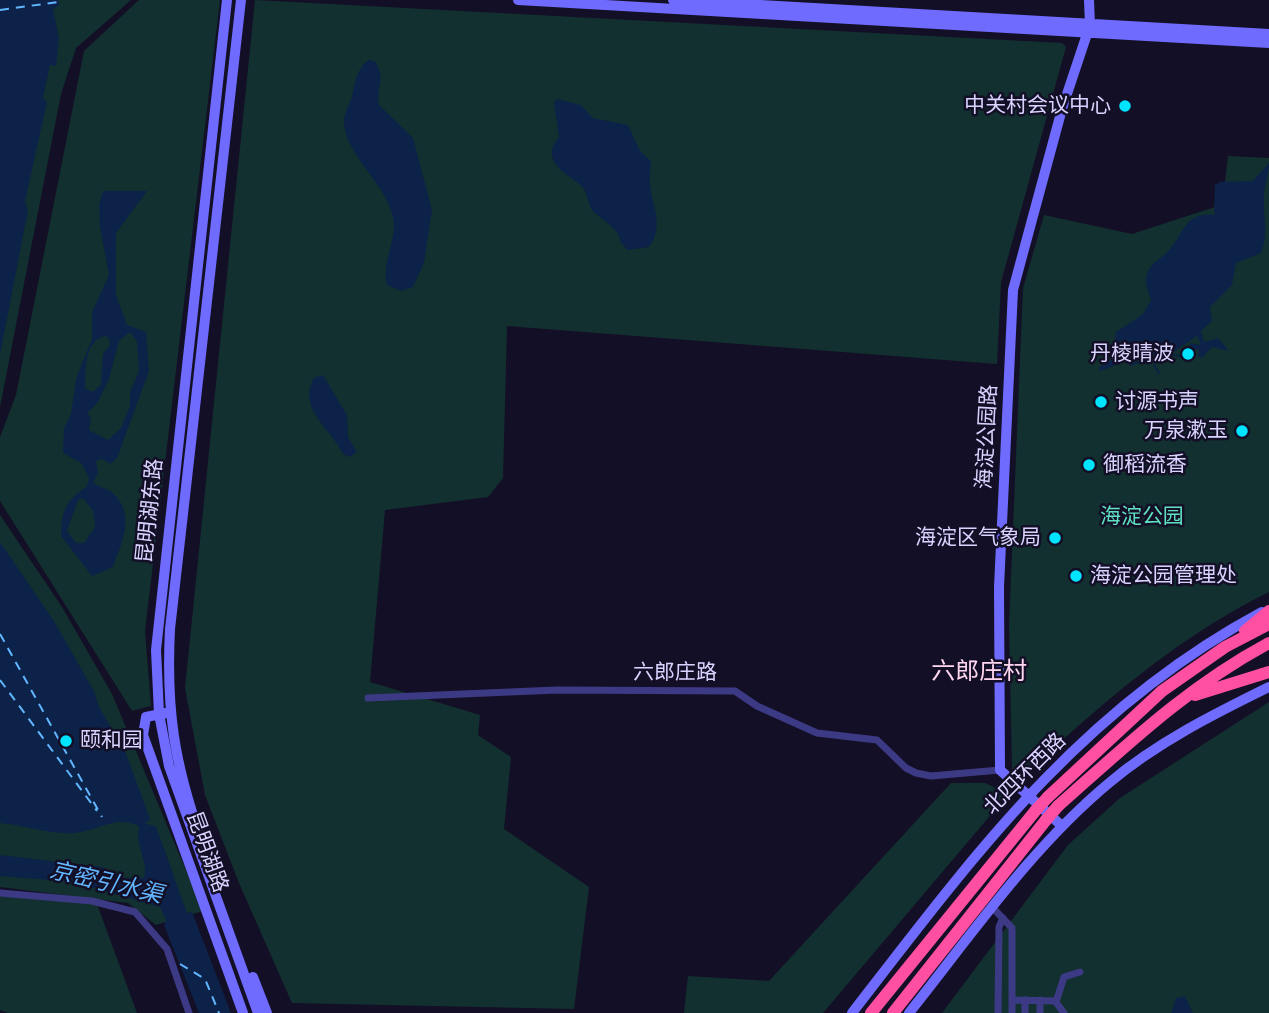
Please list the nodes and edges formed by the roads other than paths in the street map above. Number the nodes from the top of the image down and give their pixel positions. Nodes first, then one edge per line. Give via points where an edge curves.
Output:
1 (228, 0) edge
2 (241, 0) edge
3 (518, 0) edge
4 (673, 0) edge
5 (1086, 0) edge
6 (1087, 27) junction
7 (1269, 34) edge
8 (1269, 43) edge
9 (1269, 609) edge
10 (1269, 624) edge
11 (1269, 643) edge
12 (1225, 647) junction
13 (1269, 666) edge
14 (1269, 672) edge
15 (1223, 684) junction
16 (1269, 687) edge
17 (368, 698) dead end
18 (1172, 704) junction
19 (164, 714) junction
20 (1000, 770) junction
21 (1026, 796) junction
22 (1053, 801) junction
23 (1041, 815) junction
24 (1062, 826) junction
25 (0, 893) edge
26 (993, 908) junction
27 (1003, 918) junction
28 (1080, 972) dead end
29 (1012, 1000) junction
30 (1025, 1000) junction
31 (1040, 1000) junction
32 (1056, 1002) junction
33 (189, 1013) edge
34 (243, 1013) edge
35 (258, 1013) edge
36 (267, 1013) edge
37 (852, 1013) edge
38 (871, 1013) edge
39 (893, 1013) edge
40 (909, 1013) edge
41 (998, 1013) edge
42 (1012, 1013) edge
43 (1025, 1013) edge
44 (1040, 1013) edge
45 (1064, 1013) edge

1 - 19 street, 昆明湖东路 via 156,627
2 - 19 street, 昆明湖东路
3 - 6 street
4 - 6 street
5 - 6 street
6 - 7 street
6 - 8 street
6 - 20 street, 海淀公园路 via 1013,290 999,587
9 - 12 highway
9 - 21 street, 北四环西路 via 1186,656 1123,704
10 - 12 highway, 北四环西路
11 - 18 highway, 北四环西路
12 - 22 highway, 北四环西路 via 1162,691
13 - 15 highway
14 - 15 highway
15 - 18 highway
16 - 24 street via 1156,749 1110,782
17 - 20 street, 六郎庄路 via 557,690 735,691 817,733 877,740 916,772 931,776
18 - 22 highway, 北四环西路
19 - 34 street, 昆明湖路 via 146,717 143,735
19 - 35 street, 昆明湖东路 via 179,798
19 - 36 street, 昆明湖东路 via 186,796
20 - 21 street
21 - 24 street
21 - 37 street, 北四环西路 via 966,864
22 - 23 highway, 北四环西路, bridge
23 - 38 highway, 北四环西路
23 - 39 highway, 北四环西路
24 - 26 street
25 - 33 street via 92,901 135,912 167,949
26 - 27 street
26 - 40 street
27 - 29 street via 1012,928
27 - 41 street via 999,927
28 - 32 street via 1064,977
29 - 30 street
29 - 42 street
30 - 31 street
30 - 43 street
31 - 32 street
31 - 44 street
32 - 45 street

